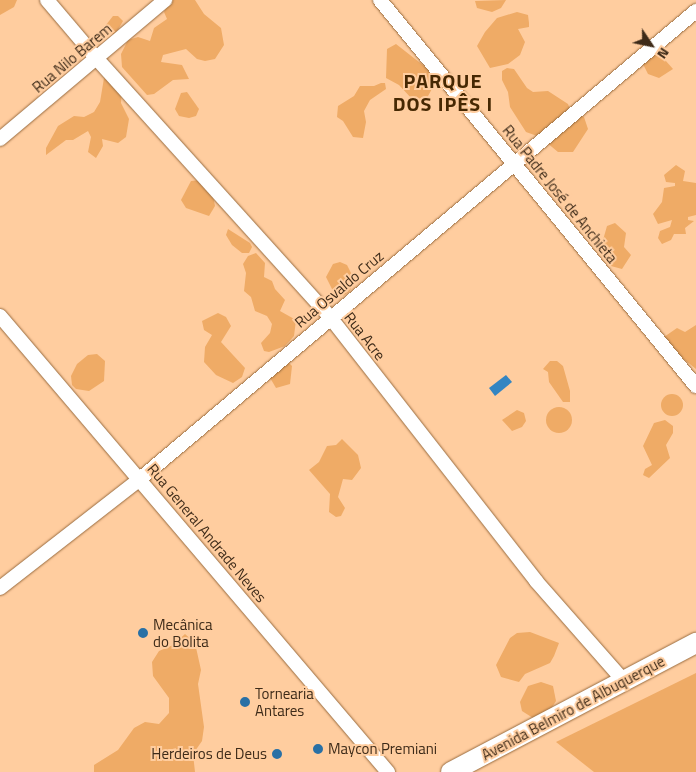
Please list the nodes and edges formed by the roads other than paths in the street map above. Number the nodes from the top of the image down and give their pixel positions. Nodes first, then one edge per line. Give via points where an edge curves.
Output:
1 (47, 0) edge
2 (165, 0) edge
3 (380, 0) edge
4 (696, 12) edge
5 (97, 59) junction
6 (0, 139) edge
7 (514, 164) junction
8 (0, 316) edge
9 (330, 317) junction
10 (696, 386) edge
11 (140, 479) junction
12 (0, 588) edge
13 (696, 644) edge
14 (624, 681) junction
15 (388, 772) edge
16 (450, 772) edge

1 - 5 street, Rua Acre
2 - 5 street, Rua Nilo Barem
3 - 7 street, Rua Padre José de Anchieta
4 - 7 street, Rua Osvaldo Cruz
5 - 6 street, Rua Nilo Barem
5 - 9 street, Rua Acre
7 - 9 street, Rua Osvaldo Cruz
7 - 10 street, Rua Padre José de Anchieta
8 - 11 street, Rua General Andrade Neves
9 - 11 street, Rua Osvaldo Cruz
9 - 14 street, Rua Acre via 536,581
11 - 12 street, Rua Osvaldo Cruz
11 - 15 street, Rua General Andrade Neves
13 - 14 main road, Avenida Belmiro de Albuquerque
14 - 16 main road, Avenida Belmiro de Albuquerque

